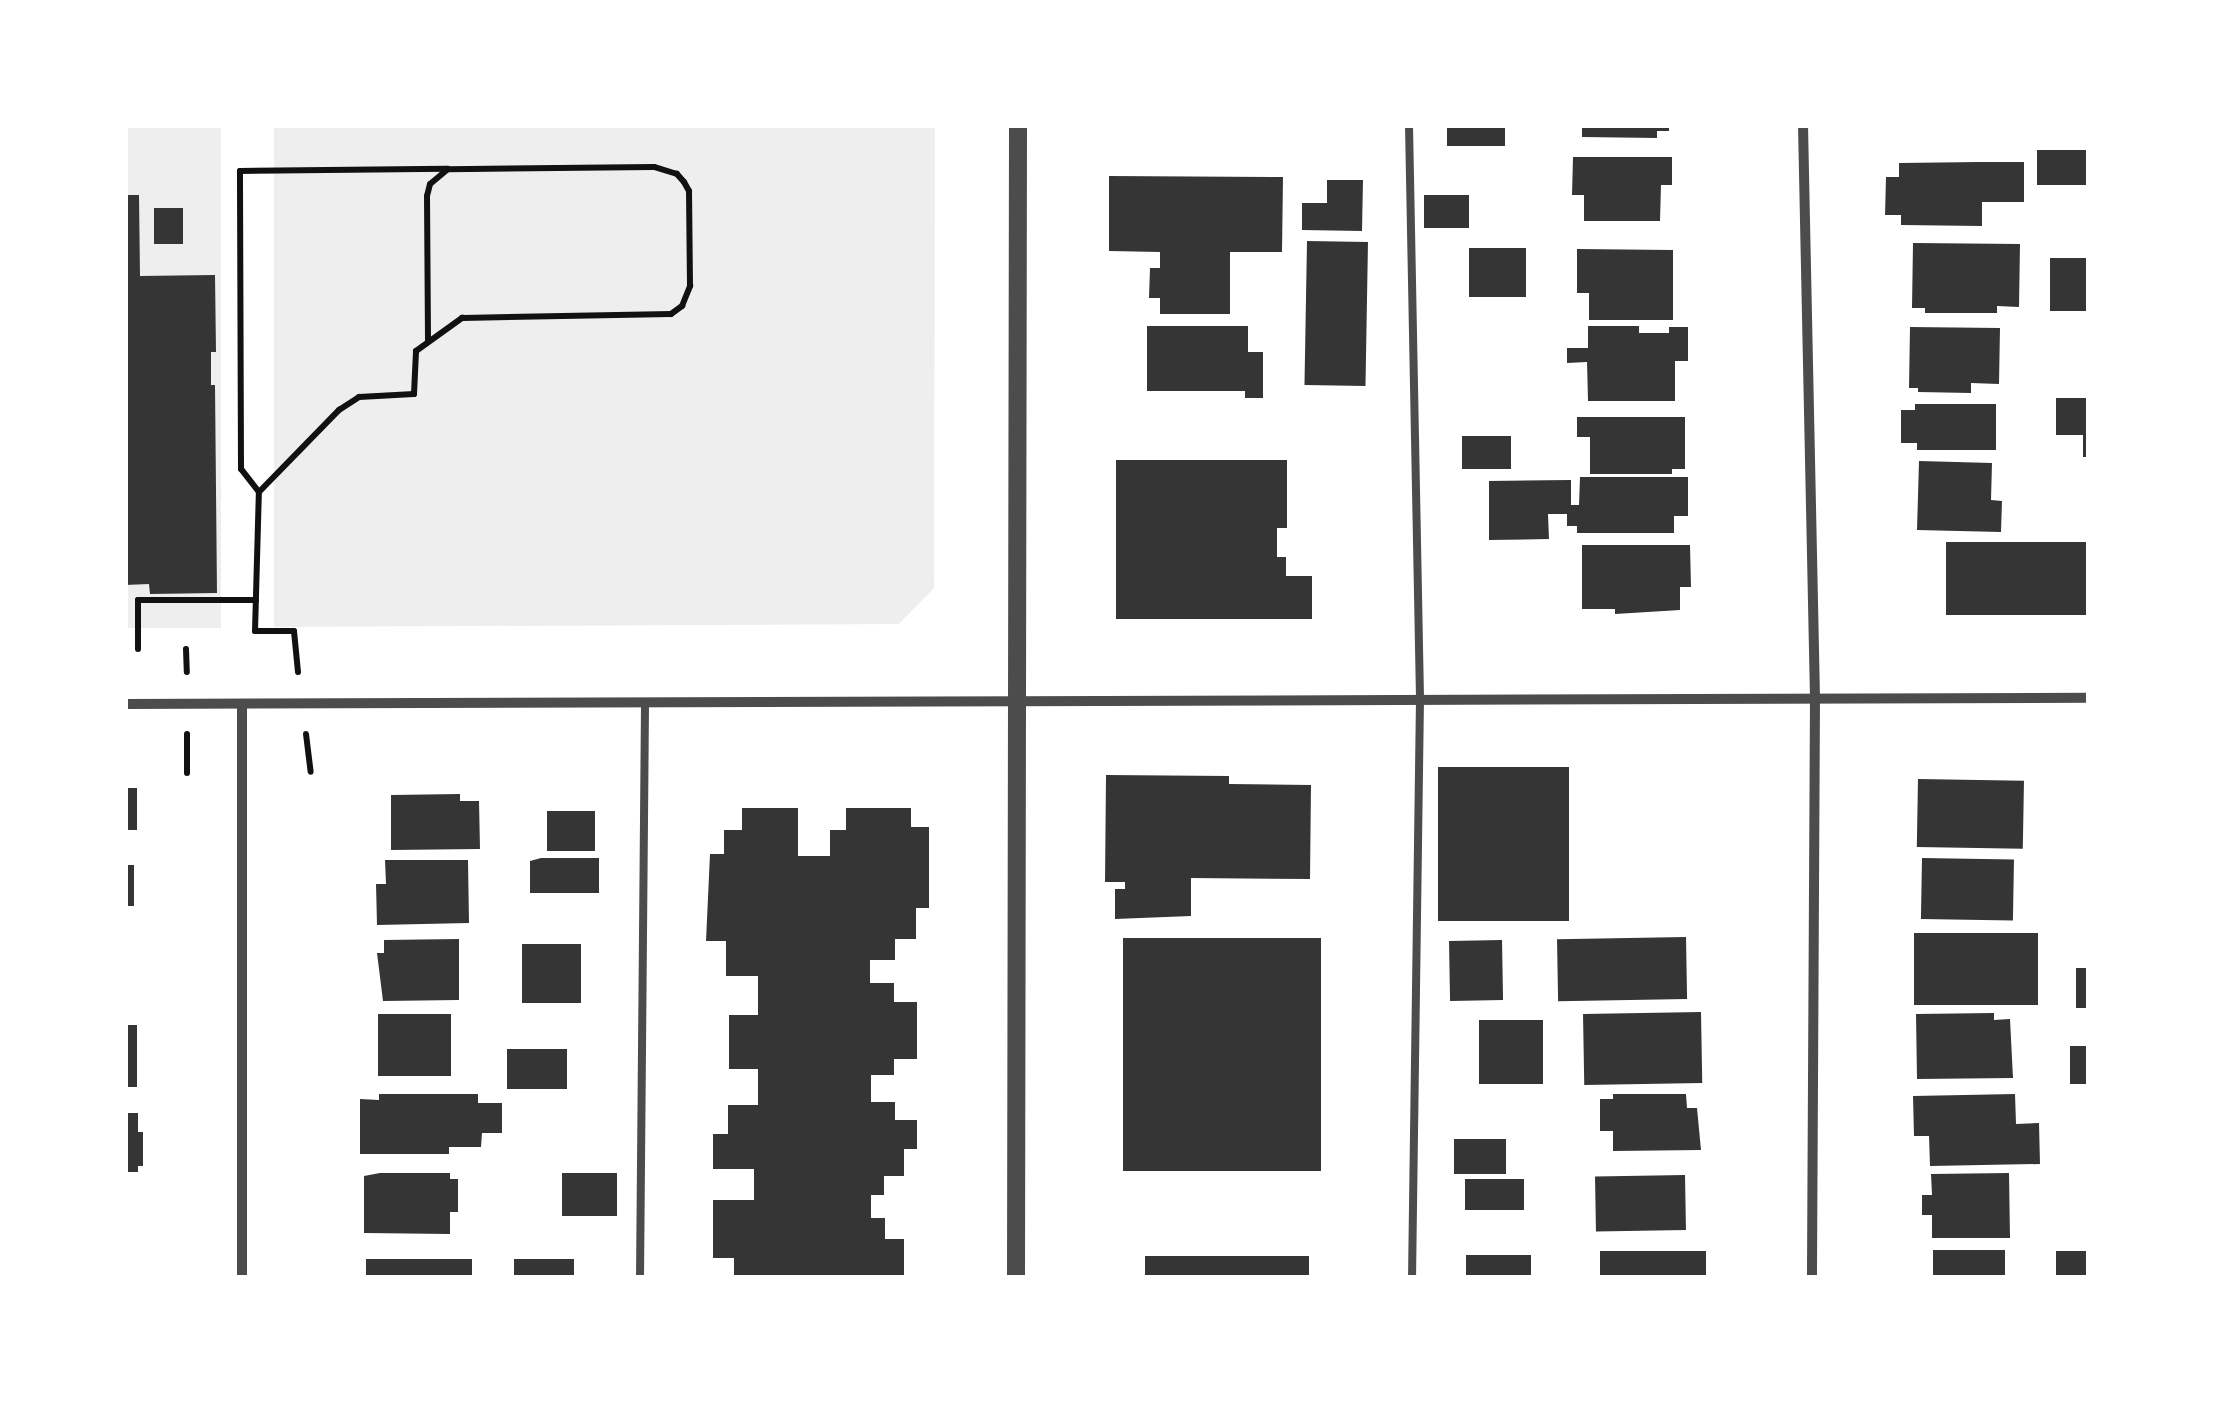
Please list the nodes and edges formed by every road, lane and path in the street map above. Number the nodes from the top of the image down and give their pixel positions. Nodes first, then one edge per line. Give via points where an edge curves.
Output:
1 (1018, 125) edge
2 (1408, 125) edge
3 (1803, 125) edge
4 (448, 169) junction
5 (428, 340) junction
6 (258, 492) junction
7 (125, 594) edge
8 (138, 600) junction
9 (256, 600) junction
10 (138, 649) dead end
11 (1815, 698) junction
12 (2089, 698) edge
13 (1420, 699) junction
14 (1020, 701) junction
15 (645, 702) junction
16 (125, 704) edge
17 (242, 704) junction
18 (302, 704) junction
19 (311, 772) dead end
20 (242, 1278) edge
21 (640, 1278) edge
22 (1016, 1278) edge
23 (1412, 1278) edge
24 (1812, 1278) edge

1 - 14 street
2 - 13 lane
3 - 11 street
4 - 5 path via 427,196
4 - 5 path via 654,167 677,174 688,191 690,286 682,306 658,318 462,318
4 - 6 path via 240,171 241,468
5 - 6 path via 416,351 414,394 359,397 338,410
6 - 9 path
7 - 8 path
8 - 9 path
8 - 10 path
9 - 18 path via 255,631 294,631
11 - 12 street
11 - 13 street
11 - 24 street
13 - 14 street
13 - 23 lane
14 - 15 street
14 - 22 street
15 - 18 street
15 - 21 lane
16 - 17 street
17 - 18 street
17 - 20 street
18 - 19 path

